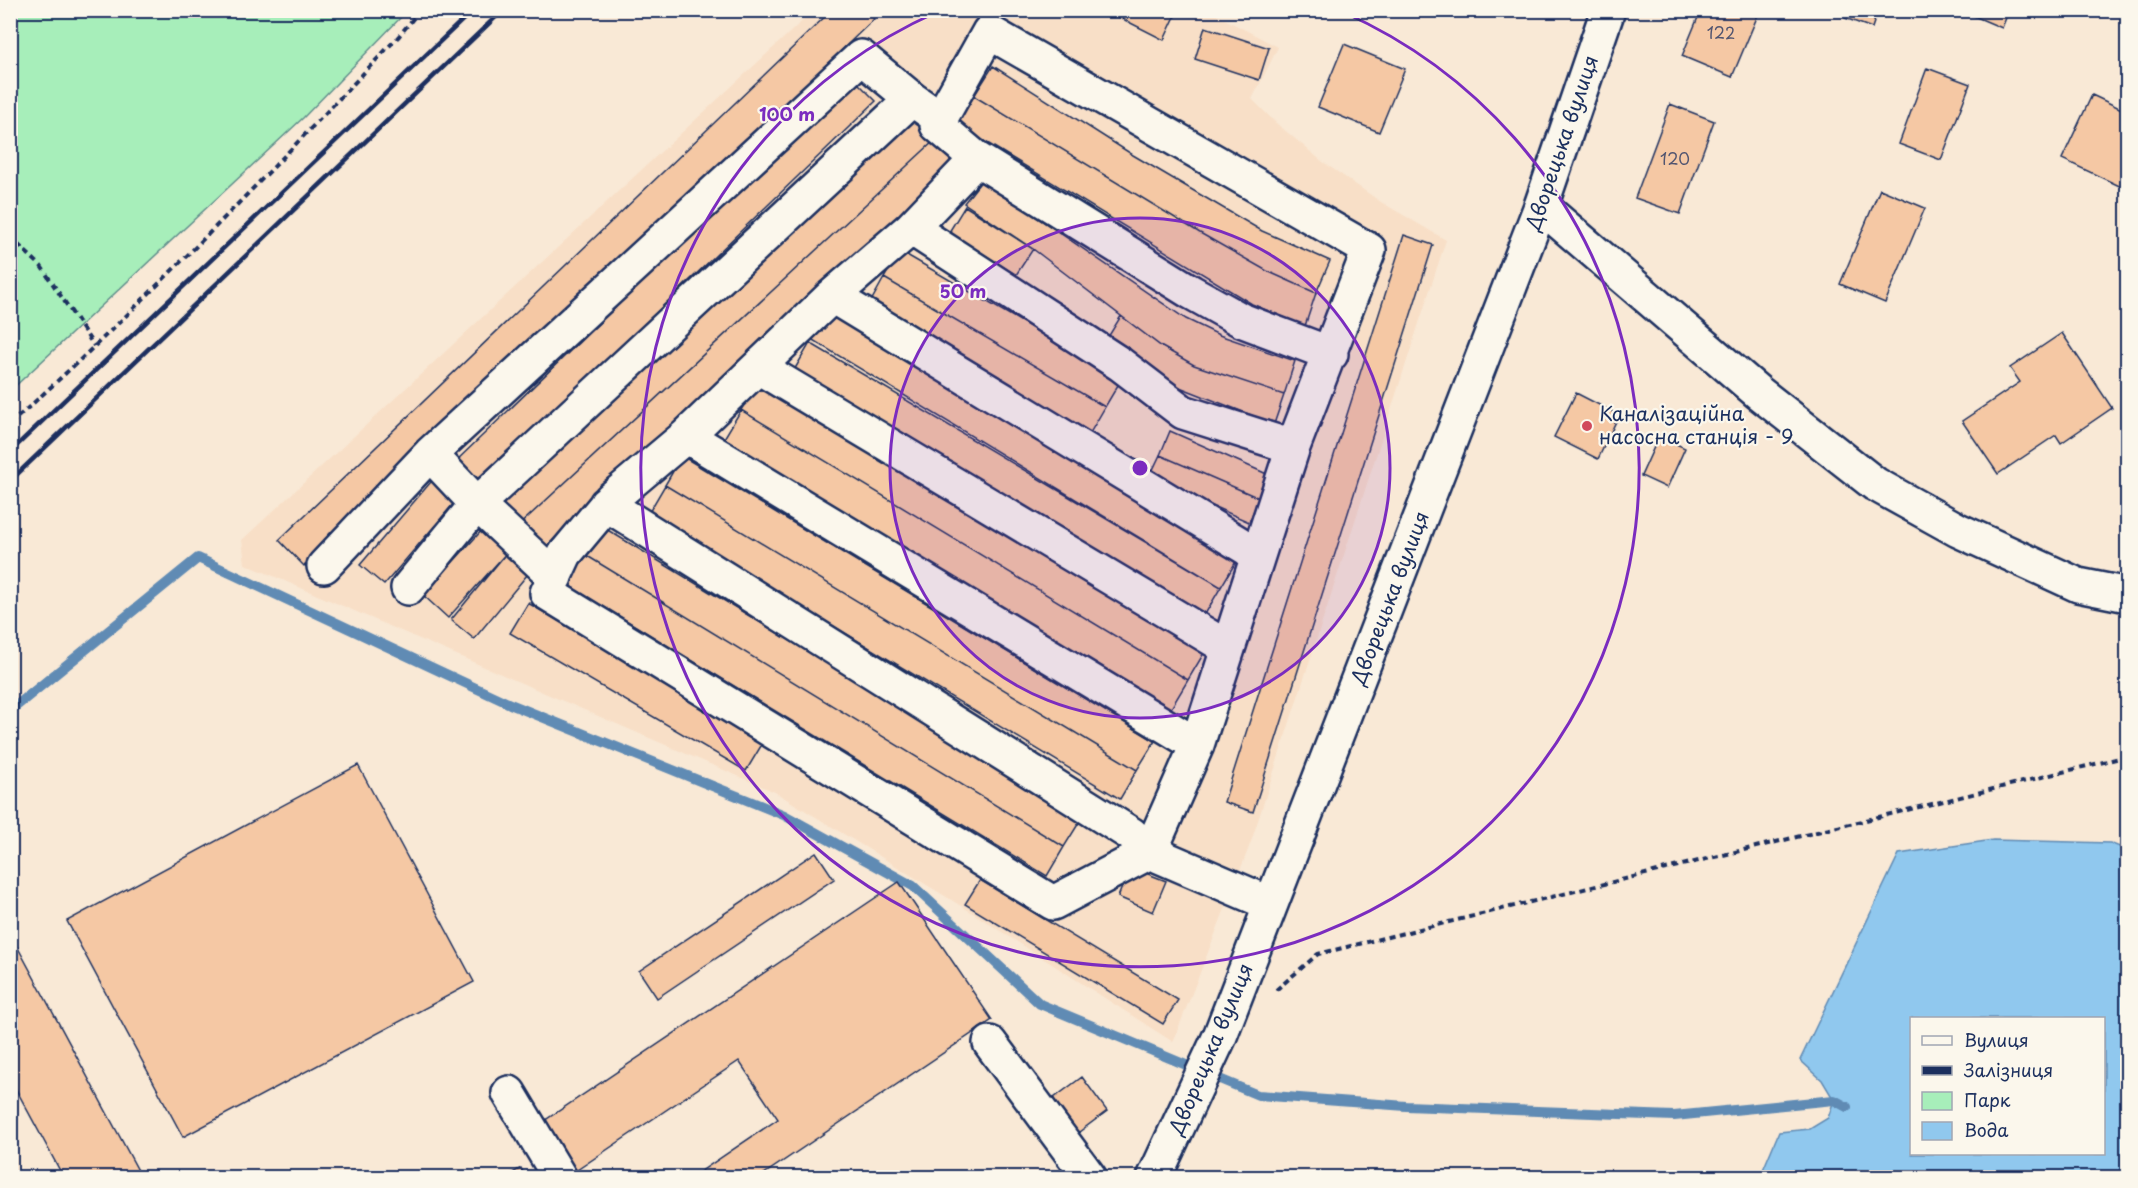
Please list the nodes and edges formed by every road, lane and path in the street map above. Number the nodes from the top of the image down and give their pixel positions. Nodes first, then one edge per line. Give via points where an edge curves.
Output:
1 (420, 10) edge
2 (1608, 10) edge
3 (912, 99) junction
4 (940, 120) junction
5 (977, 159) junction
6 (1541, 206) junction
7 (911, 228) junction
8 (10, 237) edge
9 (832, 296) junction
10 (94, 346) junction
11 (1331, 354) junction
12 (760, 368) junction
13 (10, 424) edge
14 (686, 436) junction
15 (1293, 447) junction
16 (430, 454) junction
17 (477, 504) junction
18 (606, 504) junction
19 (1258, 555) junction
20 (324, 566) dead end
21 (555, 577) junction
22 (408, 588) dead end
23 (2127, 596) edge
24 (1228, 648) junction
25 (1197, 745) junction
26 (2127, 756) edge
27 (1150, 852) junction
28 (1271, 903) junction
29 (1274, 992) dead end
30 (990, 1043) dead end
31 (509, 1093) dead end
32 (561, 1178) edge
33 (1090, 1178) edge
34 (1154, 1178) edge

1 - 10 path via 239,202
2 - 6 street, Дворецька вулиця
3 - 4 street
3 - 16 street via 861,57
3 - 17 street
4 - 5 street via 937,125
4 - 11 street via 989,32 1369,250
5 - 7 street
5 - 11 street via 1241,320
6 - 23 street via 1760,393 1875,484 1958,530 2078,585
6 - 28 street, Дворецька вулиця
7 - 9 street
7 - 15 street via 1120,364 1183,412
8 - 10 path via 41,266
9 - 12 street
9 - 19 street
10 - 13 path
11 - 15 street
12 - 14 street
12 - 24 street
14 - 18 street
14 - 25 street
15 - 19 street
16 - 17 street
16 - 20 street
17 - 21 street
17 - 22 street
18 - 21 street via 566,554
18 - 27 street via 1131,834
19 - 24 street
21 - 27 street via 547,593 1053,903
24 - 25 street
25 - 27 street
26 - 29 path via 1318,954
27 - 28 street
28 - 34 street, Дворецька вулиця via 1220,1036
30 - 33 street
31 - 32 street

